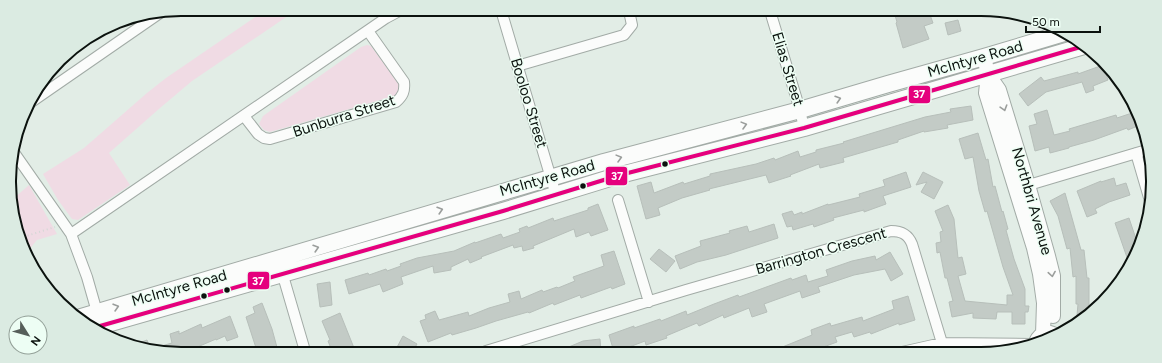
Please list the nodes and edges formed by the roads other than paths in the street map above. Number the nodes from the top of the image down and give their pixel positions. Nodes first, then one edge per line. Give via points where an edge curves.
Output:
1 (390, 16) edge
2 (503, 16) edge
3 (629, 16) edge
4 (772, 16) edge
5 (152, 18) edge
6 (368, 31) junction
7 (1058, 35) edge
8 (1078, 48) edge
9 (984, 57) junction
10 (517, 66) junction
11 (988, 74) junction
12 (40, 96) edge
13 (800, 110) junction
14 (244, 116) junction
15 (804, 128) junction
16 (1143, 151) edge
17 (1136, 153) junction
18 (17, 158) edge
19 (552, 177) junction
20 (1022, 187) junction
21 (1146, 187) edge
22 (556, 194) junction
23 (618, 200) dead end
24 (71, 234) junction
25 (278, 259) junction
26 (282, 275) junction
27 (650, 302) junction
28 (97, 312) junction
29 (85, 316) edge
30 (101, 326) edge
31 (1047, 333) edge
32 (942, 343) junction
33 (1014, 344) edge
34 (304, 347) edge
35 (499, 347) edge
36 (924, 347) edge

1 - 6 street
2 - 10 street, Booloo Street
3 - 10 street via 632,25 624,35
4 - 13 street, Elias Street
5 - 12 street
6 - 14 street
6 - 14 street, Bunburra Street via 404,82 404,94 396,102 270,139 258,134
7 - 9 main road, McIntyre Road
8 - 11 main road, McIntyre Road
9 - 11 street, Northbri Avenue
13 -> 9 main road, McIntyre Road
10 - 19 street, Booloo Street
11 - 15 main road, McIntyre Road
11 - 20 street, Northbri Avenue via 999,90
13 - 15 street, Elias Street
19 -> 13 main road, McIntyre Road
14 - 24 street
15 - 22 main road, McIntyre Road via 620,174
16 - 17 street
17 - 20 street
17 - 21 street
18 - 24 street
19 - 22 street, Booloo Street
25 -> 19 main road, McIntyre Road
20 - 31 street, Northbri Avenue via 1053,276
22 - 26 main road, McIntyre Road
23 - 27 street
24 - 28 street
25 - 26 street
28 -> 25 main road, McIntyre Road
26 - 30 main road, McIntyre Road
26 - 34 street
27 - 32 street, Barrington Crescent via 889,231 897,231 906,234 910,239
27 - 35 street, Barrington Crescent
28 - 29 main road, McIntyre Road
32 - 33 street
32 - 36 street

